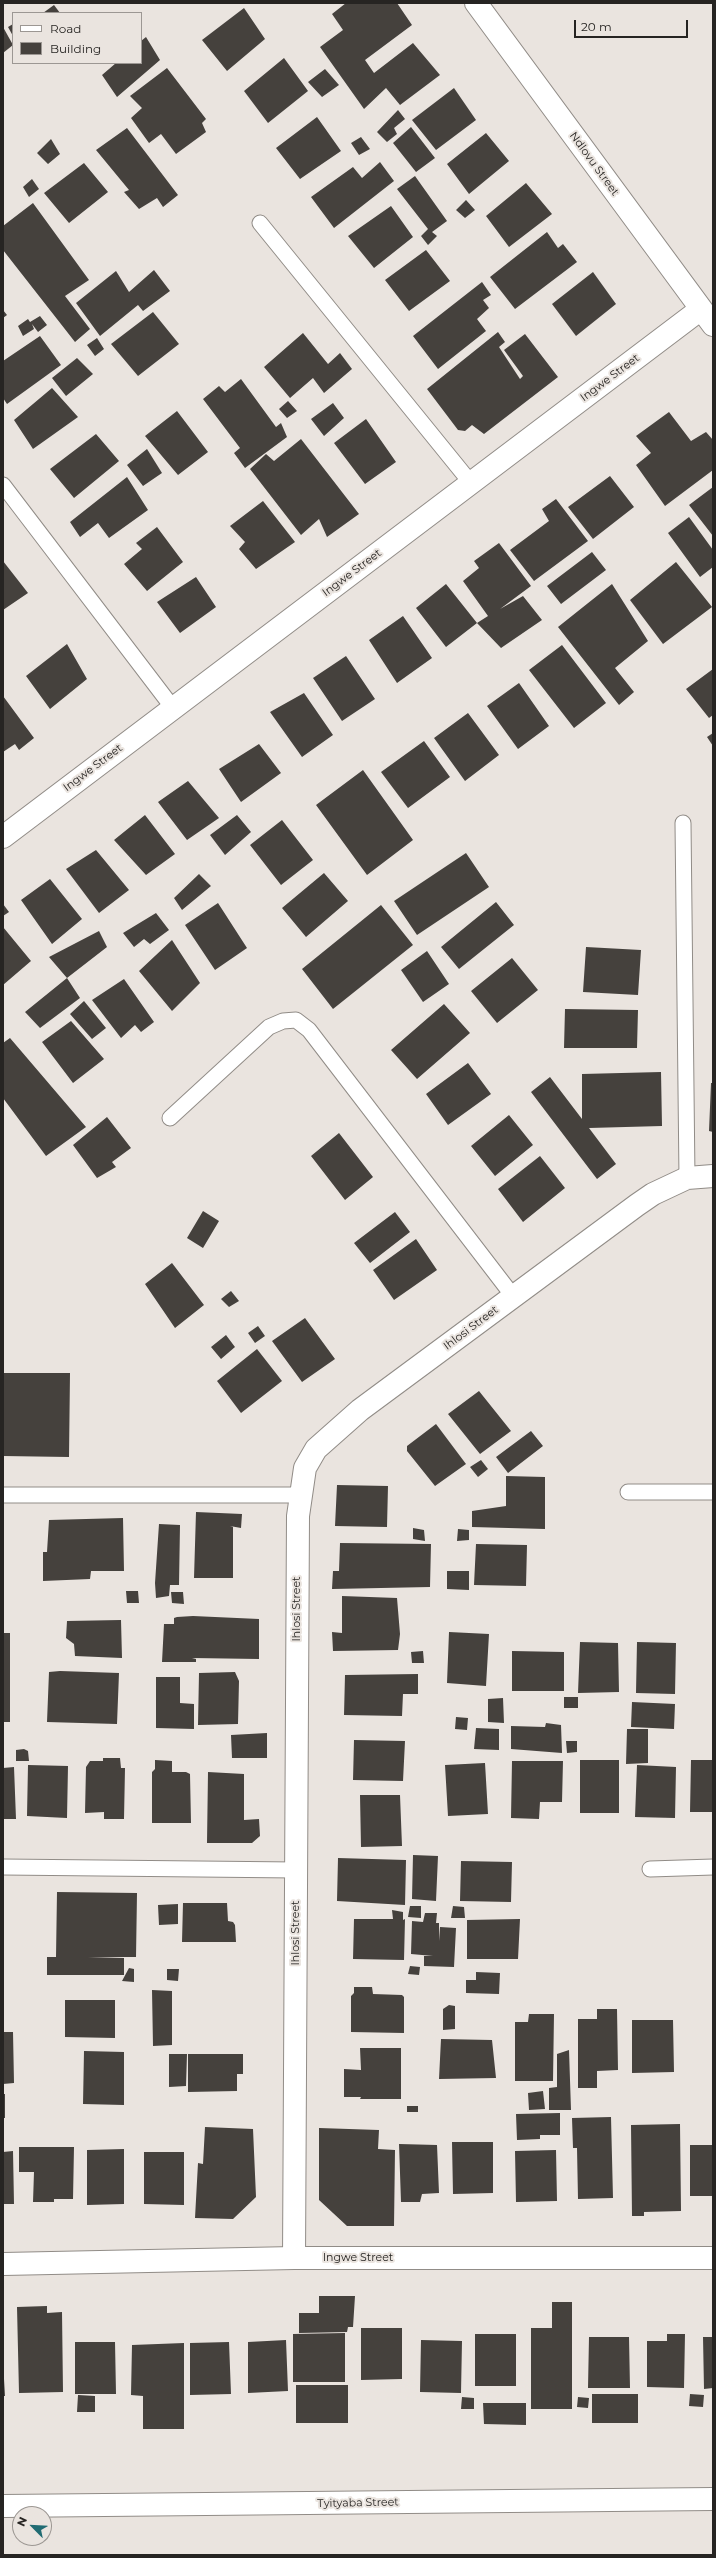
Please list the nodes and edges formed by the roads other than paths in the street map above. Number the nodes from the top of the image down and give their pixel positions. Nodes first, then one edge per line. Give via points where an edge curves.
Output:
1 (476, 3) edge
2 (260, 223) dead end
3 (707, 317) edge
4 (471, 483) junction
5 (3, 484) edge
6 (173, 708) junction
7 (683, 823) dead end
8 (3, 837) edge
9 (170, 1118) dead end
10 (713, 1176) edge
11 (687, 1178) junction
12 (513, 1296) junction
13 (628, 1492) dead end
14 (713, 1492) edge
15 (3, 1495) edge
16 (299, 1495) junction
17 (3, 1867) edge
18 (713, 1867) edge
19 (650, 1869) dead end
20 (296, 1870) junction
21 (294, 2258) junction
22 (713, 2258) edge
23 (3, 2264) edge
24 (713, 2499) edge
25 (3, 2506) edge

1 - 3 street, Ndlovu Street
2 - 4 lane
3 - 4 street, Ingwe Street
4 - 6 street, Ingwe Street
5 - 6 lane
6 - 8 street, Ingwe Street
7 - 11 lane
9 - 12 lane via 269,1027 284,1021 296,1020 309,1030
10 - 11 street, Ihlosi Street
11 - 12 street, Ihlosi Street via 653,1194
12 - 16 street, Ihlosi Street via 333,1432 316,1449 306,1468
13 - 14 lane
15 - 16 lane
16 - 20 street, Ihlosi Street
17 - 20 lane
18 - 19 lane
20 - 21 street, Ihlosi Street
21 - 22 street, Ingwe Street
21 - 23 street, Ingwe Street
24 - 25 street, Tyityaba Street

